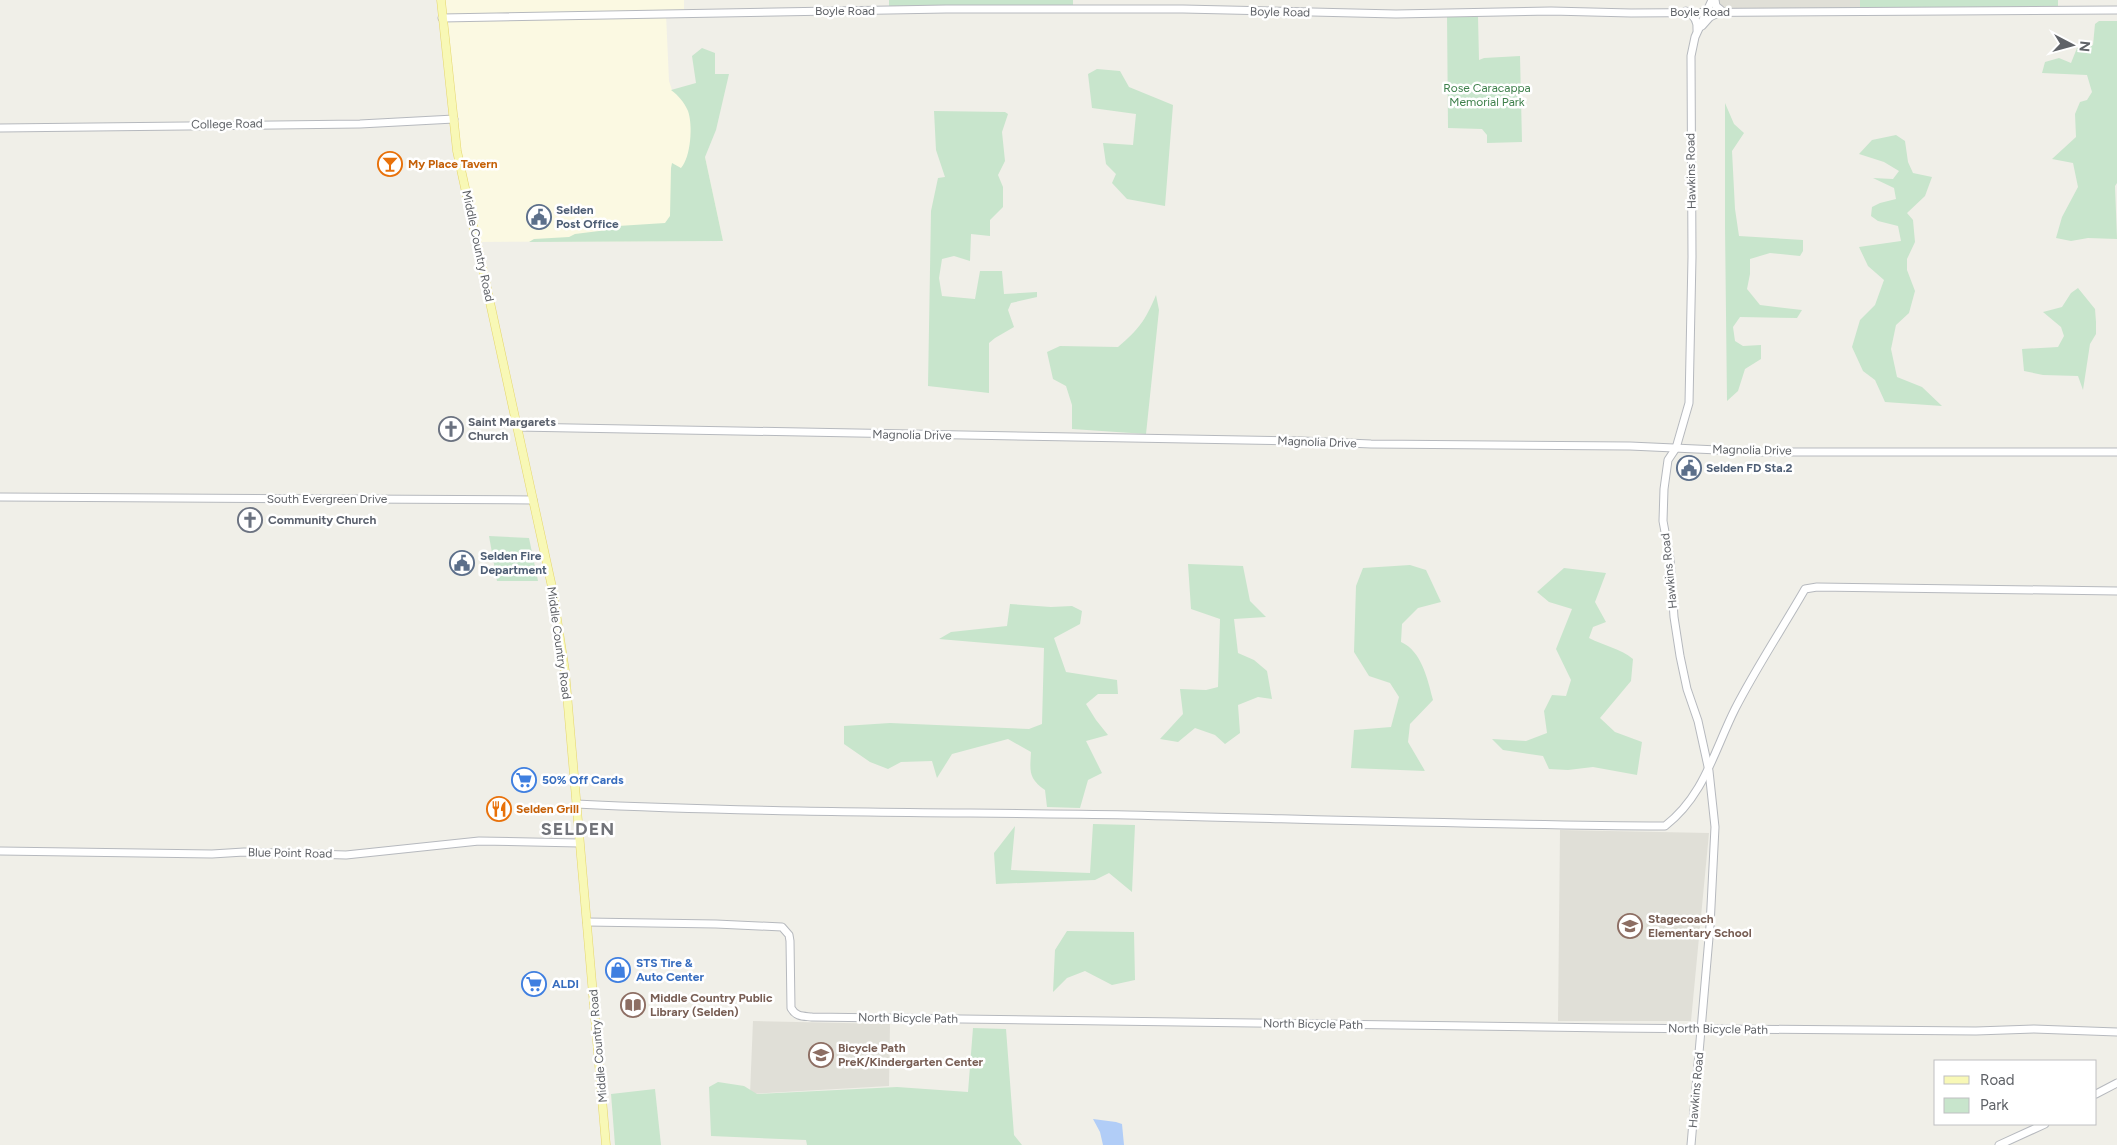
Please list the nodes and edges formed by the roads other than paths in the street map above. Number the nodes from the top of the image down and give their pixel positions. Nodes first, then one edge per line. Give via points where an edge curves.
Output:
1 (441, 0) edge
2 (1713, 0) edge
3 (2117, 10) edge
4 (1685, 11) junction
5 (1708, 11) junction
6 (1722, 11) junction
7 (442, 18) junction
8 (1697, 32) junction
9 (454, 119) junction
10 (0, 128) edge
11 (517, 427) junction
12 (1681, 432) junction
13 (1676, 448) junction
14 (1692, 449) junction
15 (2117, 452) edge
16 (0, 497) edge
17 (533, 500) junction
18 (2117, 591) edge
19 (1709, 770) junction
20 (576, 804) junction
21 (579, 843) junction
22 (0, 851) edge
23 (587, 922) junction
24 (1702, 1028) junction
25 (2117, 1032) edge
26 (2117, 1083) edge
27 (2097, 1093) edge
28 (2043, 1125) edge
29 (606, 1145) edge
30 (1691, 1145) edge
31 (1999, 1145) edge

1 - 7 main road, Middle Country Road
2 - 5 street, Hawkins Road
2 - 6 street
3 - 6 street, Boyle Road
4 - 5 street, Boyle Road
4 - 7 street, Boyle Road via 1396,14 1183,9 946,9
4 - 8 street via 1694,16
5 - 6 street, Boyle Road
5 - 8 street, Hawkins Road
6 - 8 street
7 - 9 main road, Middle Country Road
8 - 12 street, Hawkins Road via 1691,56 1690,387
9 - 10 street, College Road
9 - 11 main road, Middle Country Road via 457,152
11 - 13 street, Magnolia Drive
11 - 17 main road, Middle Country Road
12 - 13 street, Hawkins Road
12 - 14 street via 1683,442
13 - 14 street, Magnolia Drive
13 - 19 street, Hawkins Road via 1668,460 1663,521 1680,656
14 - 15 street, Magnolia Drive via 1762,452
16 - 17 street, South Evergreen Drive
17 - 20 main road, Middle Country Road via 552,587 565,671
18 - 19 street via 1805,589 1735,710
19 - 20 street via 1689,803 1665,826 715,810
19 - 24 street, Hawkins Road via 1715,833
20 - 21 main road, Middle Country Road
21 - 22 street, Blue Point Road via 479,841 346,855
21 - 23 main road, Middle Country Road
23 - 24 street, North Bicycle Path via 782,928 789,935 792,1008 799,1016
23 - 29 main road, Middle Country Road
24 - 25 street, North Bicycle Path
24 - 30 street, Hawkins Road
26 - 27 street
28 - 31 street

